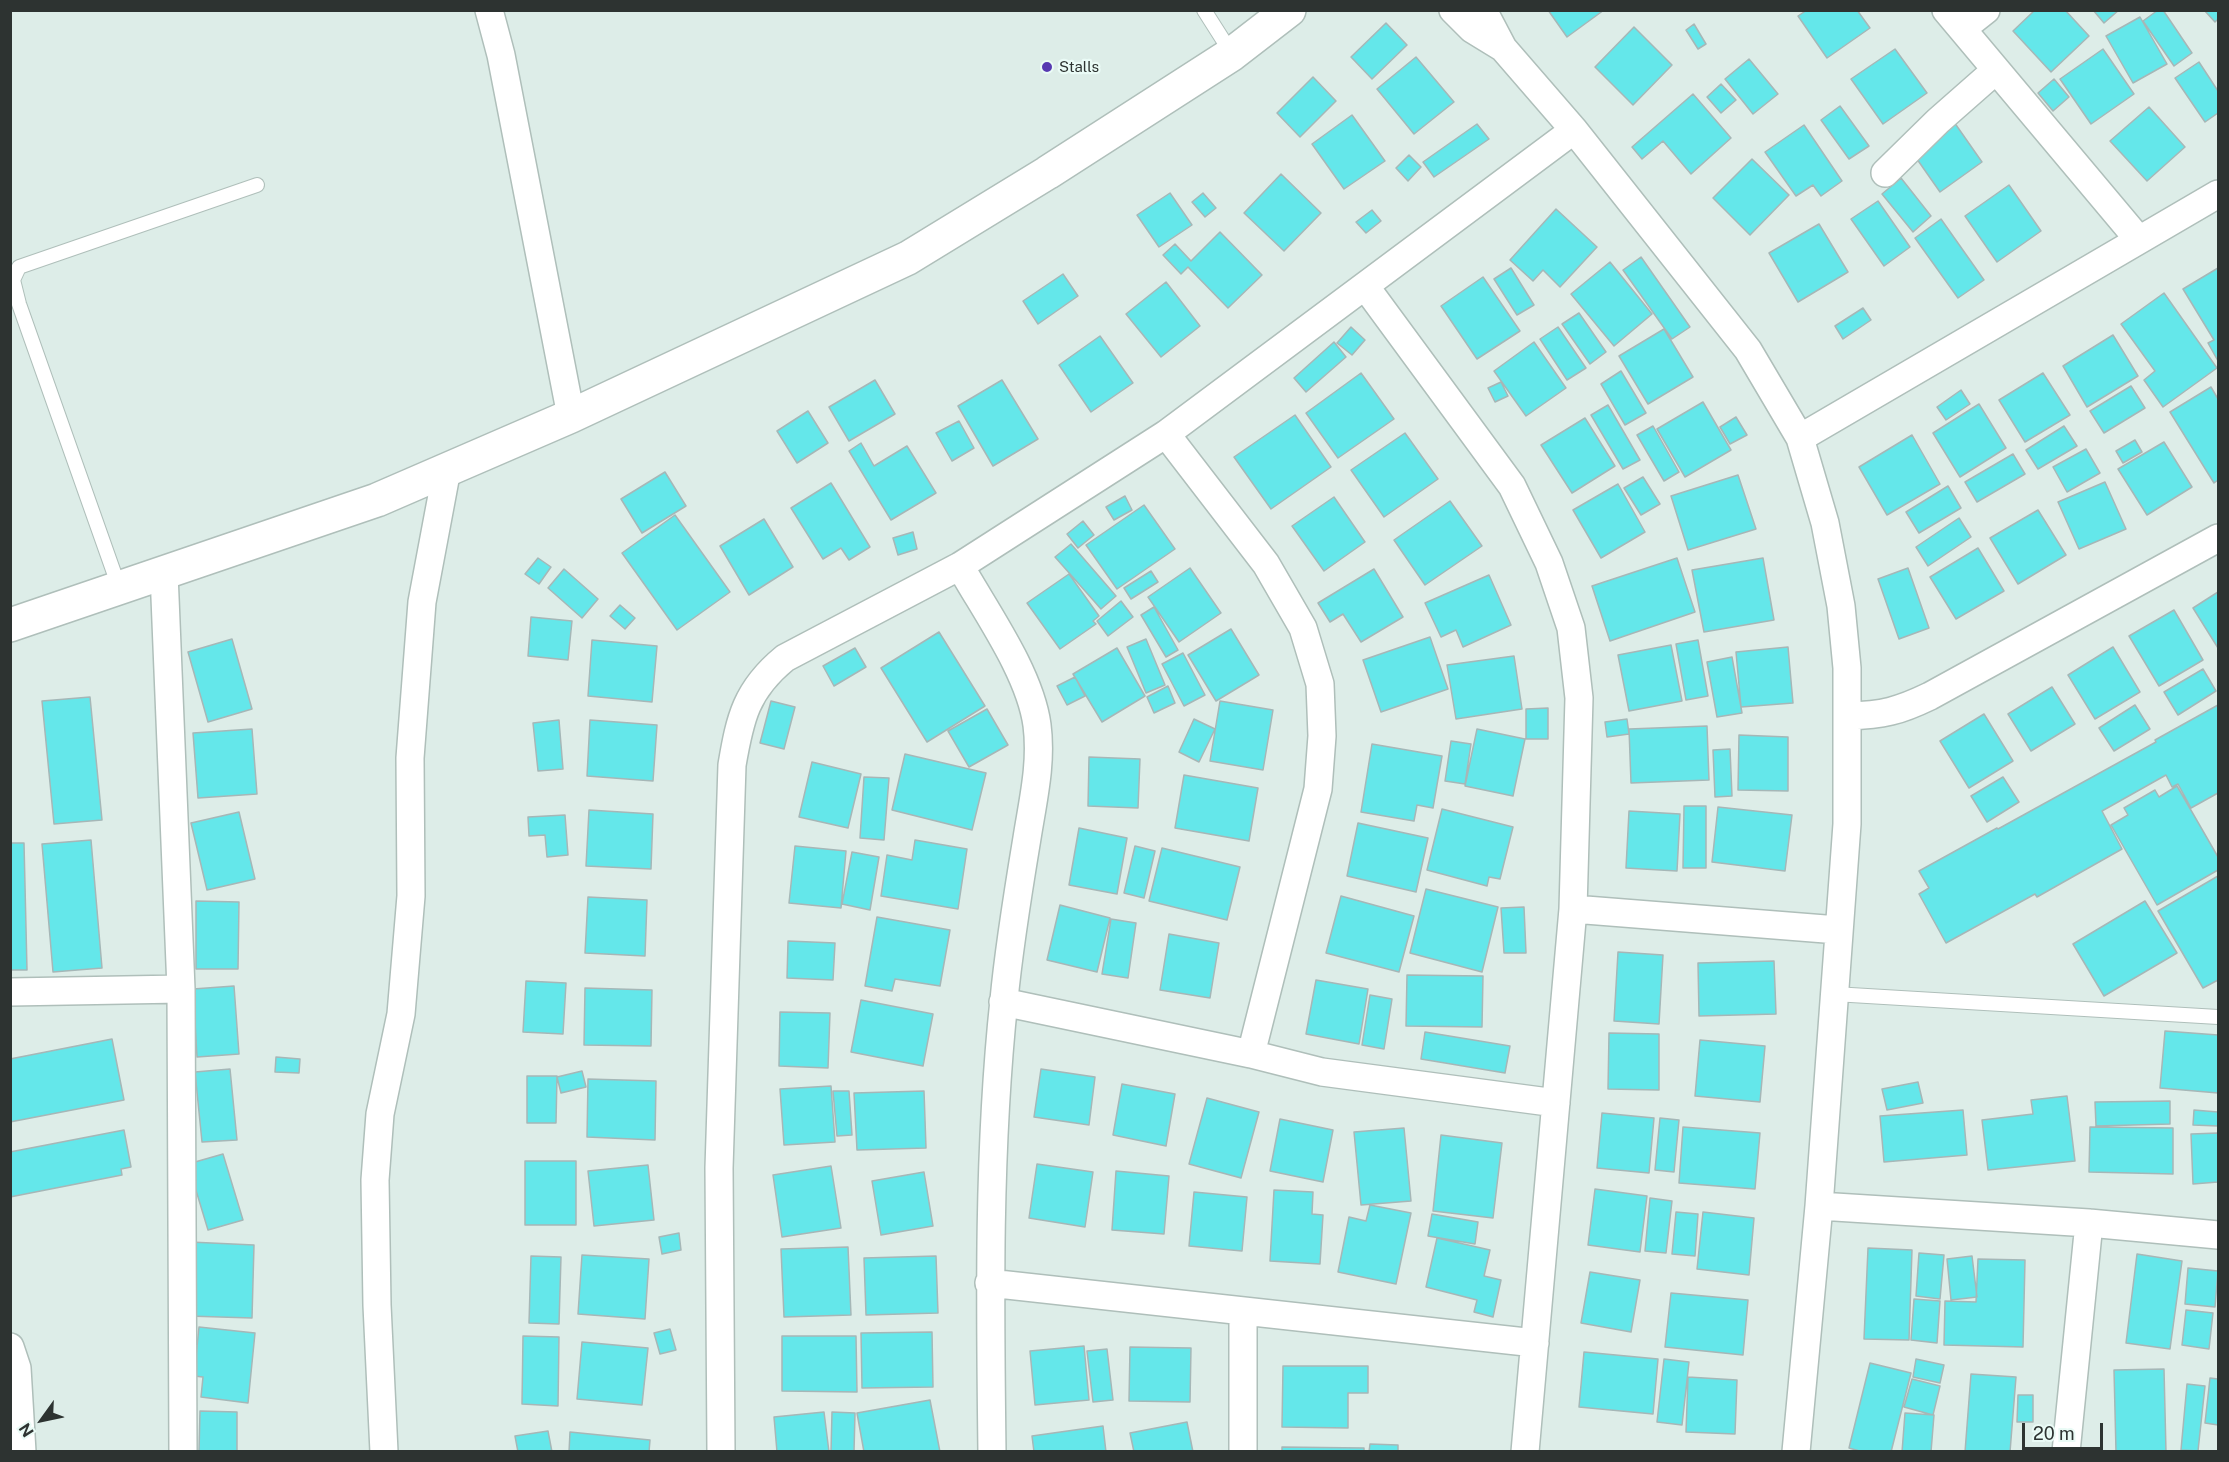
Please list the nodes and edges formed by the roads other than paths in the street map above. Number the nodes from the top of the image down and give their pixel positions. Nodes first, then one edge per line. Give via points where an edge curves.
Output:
1 (489, 10) edge
2 (1204, 10) edge
3 (1289, 10) edge
4 (1453, 10) edge
5 (1483, 10) edge
6 (1986, 10) edge
7 (1954, 20) edge
8 (1503, 48) junction
9 (1232, 54) junction
10 (1996, 70) junction
11 (1574, 130) junction
12 (1885, 173) dead end
13 (257, 185) dead end
14 (2218, 194) edge
15 (2139, 240) junction
16 (1365, 286) junction
17 (571, 416) junction
18 (1166, 434) junction
19 (1800, 438) junction
20 (447, 469) junction
21 (2218, 538) edge
22 (960, 566) junction
23 (164, 573) junction
24 (119, 587) junction
25 (10, 625) edge
26 (1848, 716) junction
27 (1573, 909) junction
28 (1838, 930) junction
29 (181, 989) junction
30 (10, 992) edge
31 (1834, 994) junction
32 (1003, 1002) junction
33 (2218, 1017) edge
34 (1251, 1054) junction
35 (1556, 1103) junction
36 (1819, 1206) junction
37 (2089, 1223) junction
38 (2218, 1235) edge
39 (989, 1283) junction
40 (1243, 1311) junction
41 (1535, 1343) junction
42 (10, 1347) edge
43 (22, 1452) edge
44 (183, 1452) edge
45 (384, 1452) edge
46 (721, 1452) edge
47 (992, 1452) edge
48 (1243, 1452) edge
49 (1525, 1452) edge
50 (1796, 1452) edge
51 (2066, 1452) edge

1 - 17 street
2 - 9 lane
3 - 9 street
4 - 8 street via 1472,29
5 - 8 street
6 - 7 street
7 - 10 street
8 - 11 street
9 - 17 street via 908,258
10 - 12 street
10 - 15 street
11 - 16 street
11 - 19 street via 1748,350
13 - 24 lane via 19,267 13,280
14 - 15 street
15 - 19 street
16 - 18 street
16 - 27 street via 1512,486 1548,562 1571,628 1579,698
17 - 20 street
18 - 22 street
18 - 34 street via 1266,564 1303,627 1320,684 1318,789
19 - 26 street via 1825,523 1841,606
20 - 23 street via 377,500
20 - 45 street via 422,602 410,758 411,896 402,1014 380,1114 375,1180
21 - 26 street via 1902,710 1879,716
22 - 32 street via 1026,681 1037,724 1039,764
22 - 46 street via 785,658 753,691 738,727 732,765 719,1168
23 - 24 street
23 - 29 street
24 - 25 street
26 - 28 street via 1847,824
27 - 28 street
27 - 35 street
28 - 31 street
29 - 30 street
29 - 44 street
31 - 33 lane
31 - 36 street
32 - 34 street
32 - 39 street
34 - 35 street via 1322,1072
35 - 41 street
36 - 37 street
36 - 50 street
37 - 38 street
37 - 51 street
39 - 40 street
39 - 47 street
40 - 41 street
40 - 48 street
41 - 49 street
42 - 43 street via 17,1368

